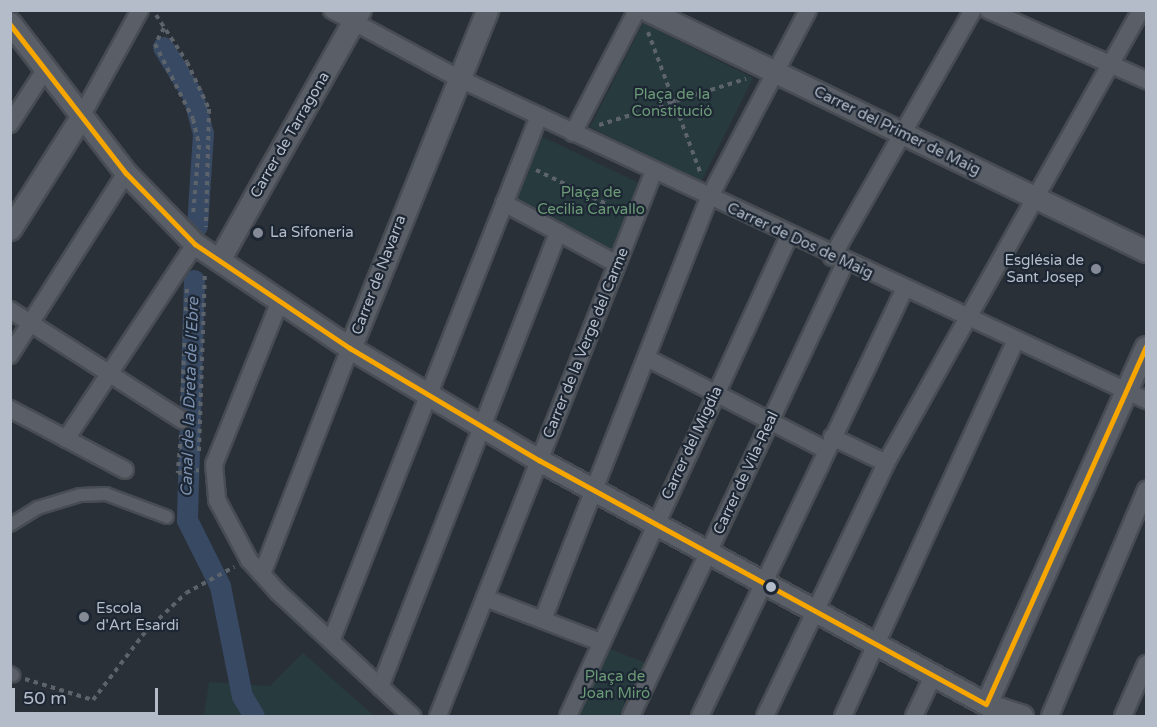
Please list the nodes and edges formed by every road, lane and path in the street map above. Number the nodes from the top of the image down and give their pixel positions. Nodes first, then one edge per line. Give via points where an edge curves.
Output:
1 (140, 10) edge
2 (153, 10) edge
3 (332, 10) edge
4 (487, 10) edge
5 (808, 10) edge
6 (974, 10) edge
7 (988, 10) edge
8 (1141, 10) edge
9 (643, 14) edge
10 (357, 17) edge
11 (10, 23) edge
12 (164, 27) junction
13 (1110, 63) junction
14 (45, 70) junction
15 (773, 71) junction
16 (456, 77) junction
17 (1146, 80) edge
18 (674, 102) junction
19 (539, 116) junction
20 (81, 117) junction
21 (10, 124) edge
22 (573, 133) junction
23 (901, 133) junction
24 (520, 163) junction
25 (654, 171) junction
26 (126, 174) junction
27 (709, 198) junction
28 (1034, 198) junction
29 (504, 203) junction
30 (636, 218) junction
31 (10, 229) edge
32 (558, 232) junction
33 (789, 236) junction
34 (202, 249) junction
35 (1146, 250) edge
36 (839, 260) junction
37 (617, 264) junction
38 (187, 277) dead end
39 (904, 290) junction
40 (280, 301) junction
41 (10, 310) edge
42 (965, 317) junction
43 (31, 322) junction
44 (1016, 340) junction
45 (1146, 347) edge
46 (350, 348) junction
47 (10, 355) edge
48 (647, 358) junction
49 (108, 373) junction
50 (1126, 391) junction
51 (427, 393) junction
52 (715, 393) junction
53 (1146, 400) edge
54 (10, 409) edge
55 (182, 420) junction
56 (770, 421) junction
57 (483, 426) junction
58 (66, 439) junction
59 (829, 443) junction
60 (539, 459) junction
61 (886, 463) junction
62 (125, 470) dead end
63 (596, 489) junction
64 (1146, 490) edge
65 (167, 517) dead end
66 (656, 520) junction
67 (10, 525) edge
68 (710, 551) junction
69 (237, 565) dead end
70 (262, 574) junction
71 (764, 581) junction
72 (485, 598) junction
73 (817, 607) junction
74 (543, 619) junction
75 (331, 641) junction
76 (600, 642) junction
77 (878, 642) junction
78 (1146, 664) edge
79 (12, 674) edge
80 (934, 674) junction
81 (380, 687) junction
82 (984, 710) edge
83 (412, 717) edge
84 (438, 717) edge
85 (568, 717) edge
86 (632, 717) edge
87 (699, 717) edge
88 (765, 717) edge
89 (843, 717) edge
90 (914, 717) edge
91 (1022, 717) edge
92 (1050, 717) edge
93 (1123, 717) edge

1 - 20 street
2 - 12 path
3 - 10 street, Carrer de Dos de Maig
4 - 16 street, Carrer de Navarra
5 - 15 street
6 - 23 street, Carrer de Vila-Real
7 - 13 street
8 - 13 street
9 - 15 street, Carrer del Primer de Maig
9 - 18 path
9 - 22 street
10 - 16 street, Carrer de Dos de Maig
10 - 34 street, Carrer de Tarragona
11 - 14 street
12 - 34 path via 209,109
12 - 34 path via 154,44 194,118 199,145
13 - 17 street
13 - 28 street
14 - 20 street
14 - 21 street
15 - 18 path
15 - 23 street, Carrer del Primer de Maig
15 - 27 street
16 - 19 street, Carrer de Dos de Maig
16 - 46 street, Carrer de Navarra
18 - 22 path
18 - 27 path
19 - 22 street, Carrer de Dos de Maig
19 - 24 street
20 - 26 street
20 - 31 street
22 - 25 street, Carrer de Dos de Maig
23 - 28 street, Carrer del Primer de Maig
23 - 36 street, Carrer de Vila-Real
24 - 29 street
24 - 30 path
25 - 27 street, Carrer de Dos de Maig
25 - 30 street, Carrer de la Verge del Carme
26 - 34 street
26 - 43 street
27 - 33 street, Carrer de Dos de Maig
27 - 48 street
28 - 35 street, Carrer del Primer de Maig
28 - 42 street
29 - 32 street
29 - 51 street
30 - 37 street, Carrer de la Verge del Carme
32 - 37 street
32 - 57 street
33 - 36 street, Carrer de Dos de Maig
33 - 52 street, Carrer del Migdia
34 - 40 street
34 - 49 street
34 - 55 path via 197,470 181,472
36 - 39 street, Carrer de Dos de Maig
36 - 56 street, Carrer de Vila-Real
37 - 60 street, Carrer de la Verge del Carme
38 - 55 path
39 - 42 street, Carrer de Dos de Maig
39 - 59 street
40 - 46 street
40 - 70 street via 214,464 217,500
41 - 43 street
42 - 44 street, Carrer de Dos de Maig
42 - 61 street
43 - 47 street
43 - 49 street
44 - 50 street, Carrer de Dos de Maig
44 - 77 street
45 - 50 street
46 - 51 street
46 - 70 street, Carrer de Navarra
48 - 52 street
48 - 63 street
49 - 55 street
49 - 58 street
50 - 53 street, Carrer de Dos de Maig
50 - 82 street
51 - 57 street
51 - 75 street
52 - 56 street
52 - 66 street, Carrer del Migdia
54 - 58 street
56 - 59 street
56 - 68 street, Carrer de Vila-Real
57 - 60 street
57 - 81 street
58 - 62 street
59 - 61 street
59 - 71 street
60 - 63 street
60 - 72 street, Carrer de la Verge del Carme
61 - 73 street
63 - 66 street
63 - 74 street
64 - 92 street
65 - 67 street via 106,494 80,495 37,508
66 - 68 street
66 - 76 street, Carrer del Migdia
68 - 71 street
68 - 86 street, Carrer de Vila-Real
69 - 79 path via 186,593 146,631 93,700
70 - 75 street
71 - 73 street
71 - 87 street
72 - 74 street
72 - 84 street, Carrer de la Verge del Carme
73 - 77 street
73 - 88 street
74 - 76 street
75 - 81 street
76 - 85 street, Carrer del Migdia
77 - 80 street
77 - 89 street
78 - 93 street
80 - 82 street
80 - 90 street
81 - 83 street
82 - 91 street

